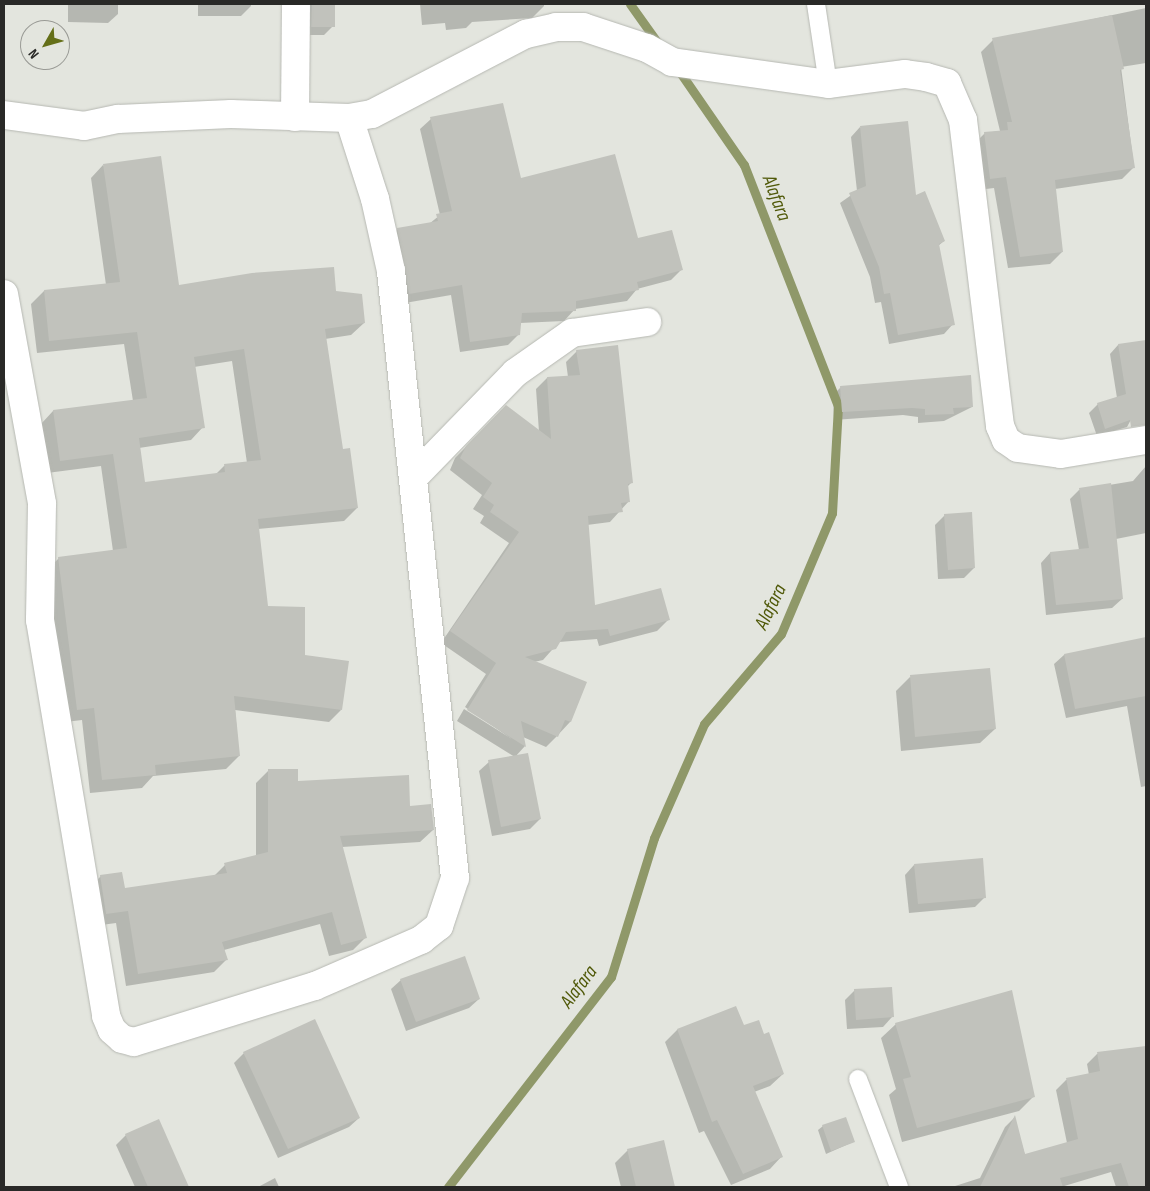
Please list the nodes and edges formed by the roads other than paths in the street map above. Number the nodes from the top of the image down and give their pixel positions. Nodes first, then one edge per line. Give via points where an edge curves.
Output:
1 (296, 4) edge
2 (816, 4) edge
3 (828, 84) junction
4 (4, 115) edge
5 (295, 117) junction
6 (349, 118) junction
7 (4, 294) edge
8 (647, 322) dead end
9 (1146, 440) edge
10 (414, 477) junction
11 (858, 1079) dead end
12 (899, 1187) edge

1 - 5 street
2 - 3 lane
3 - 6 street via 672,62 647,48 583,27 556,28 526,34 372,114
3 - 9 street via 905,74 947,83 963,120 1000,426 1006,440 1018,448 1061,454
4 - 5 street via 50,125 84,126 118,119 231,114
5 - 6 street
6 - 10 street via 376,200 392,271
7 - 10 street via 42,504 40,620 106,1016 122,1039 134,1042 315,986 421,940 439,926 455,878
8 - 10 street via 572,333 515,372
11 - 12 lane

